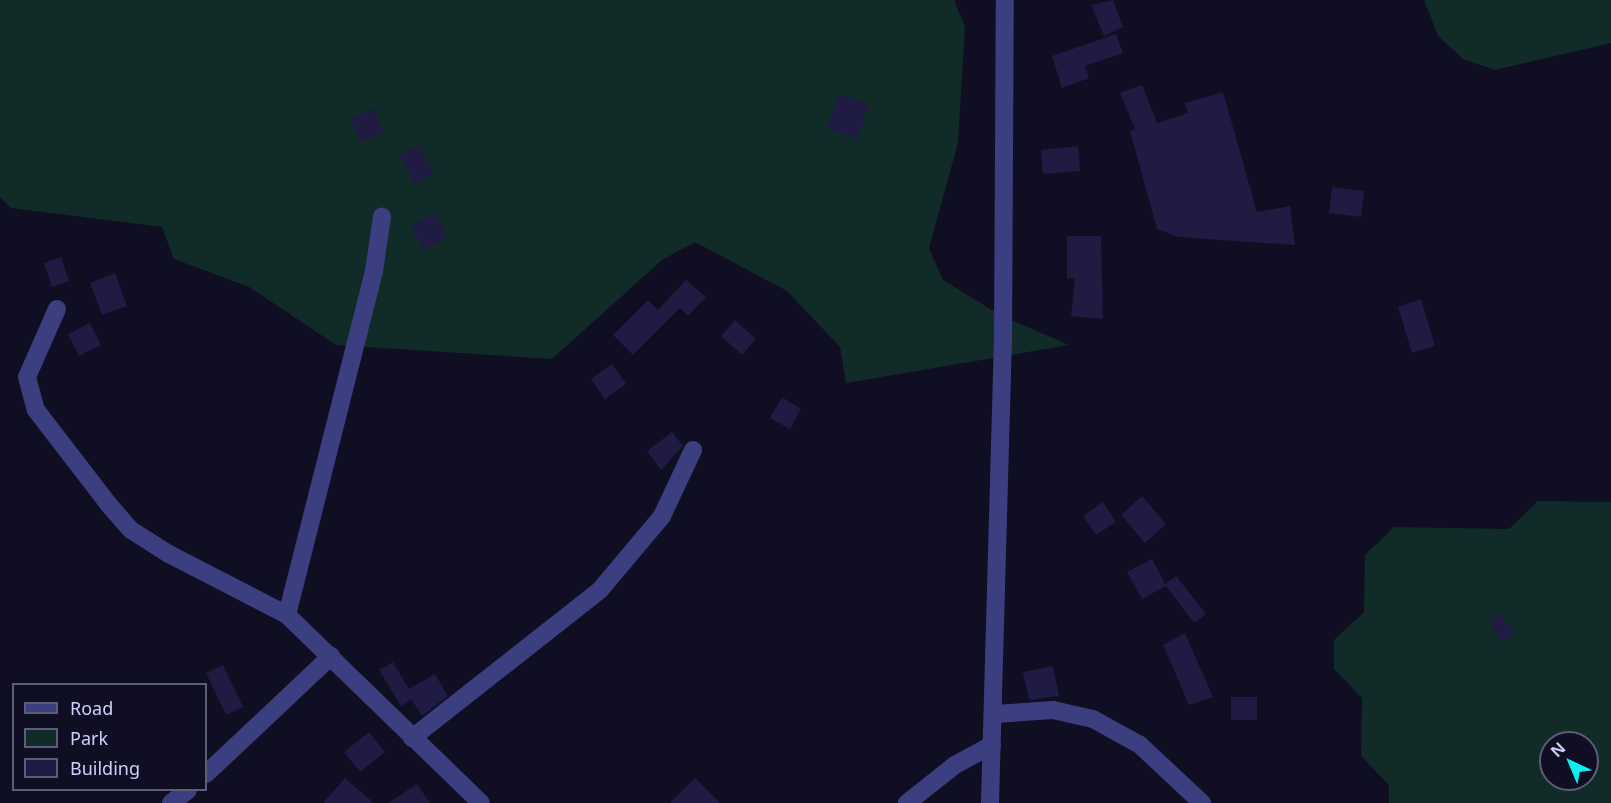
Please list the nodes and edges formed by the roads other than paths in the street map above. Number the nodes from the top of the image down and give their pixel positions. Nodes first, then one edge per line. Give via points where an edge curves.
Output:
1 (1005, 0) edge
2 (382, 217) dead end
3 (57, 309) dead end
4 (693, 450) dead end
5 (287, 615) junction
6 (330, 656) junction
7 (995, 714) junction
8 (412, 738) junction
9 (992, 745) junction
10 (207, 773) edge
11 (186, 791) edge
12 (171, 803) edge
13 (481, 803) edge
14 (907, 803) edge
15 (990, 803) edge
16 (1202, 803) edge

1 - 7 street
2 - 5 street via 374,271
3 - 5 street via 27,377 36,410 56,439 131,530
4 - 8 street via 662,516 600,590
5 - 6 street
6 - 8 street
6 - 10 street
7 - 9 street
7 - 16 street via 1053,710 1093,719 1140,745
8 - 13 street
9 - 14 street via 955,765
9 - 15 street
11 - 12 street

